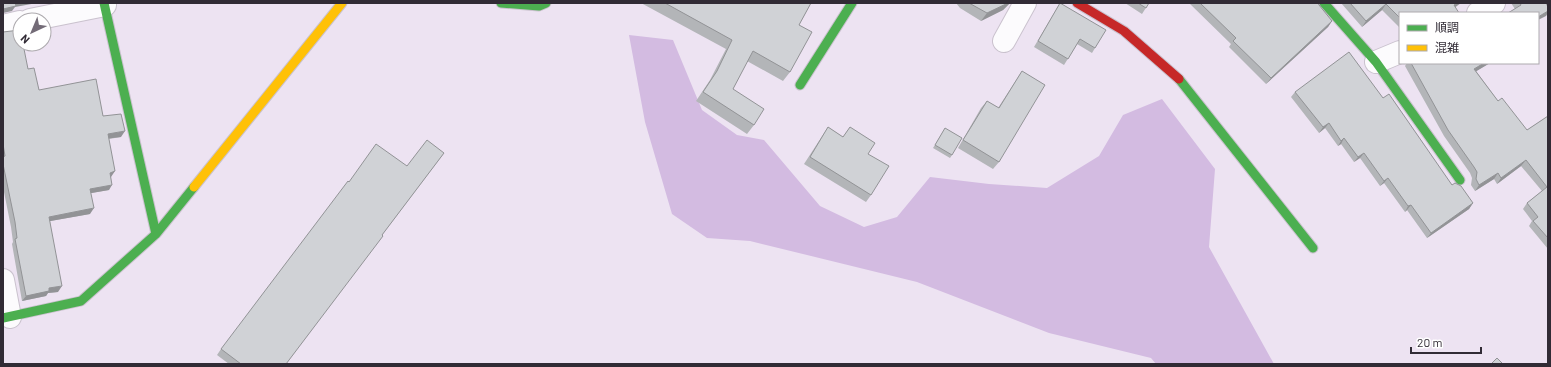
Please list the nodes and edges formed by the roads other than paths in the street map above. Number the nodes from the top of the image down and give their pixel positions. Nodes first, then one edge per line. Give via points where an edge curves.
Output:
1 (342, 3) edge
2 (501, 3) edge
3 (546, 3) edge
4 (852, 3) edge
5 (1025, 3) edge
6 (1077, 3) edge
7 (1324, 3) edge
8 (1494, 3) edge
9 (104, 4) edge
10 (1480, 12) edge
11 (52, 15) edge
12 (1004, 41) dead end
13 (1399, 52) edge
14 (1376, 62) junction
15 (800, 85) dead end
16 (1460, 180) dead end
17 (156, 234) junction
18 (1313, 248) dead end
19 (3, 280) edge
20 (7, 317) edge

1 - 17 street
2 - 3 street via 539,6
4 - 15 street
5 - 12 street
6 - 18 street via 1124,31 1178,77
7 - 14 street
8 - 10 street
9 - 11 street
9 - 17 street
13 - 14 street
14 - 16 street
17 - 20 street via 82,301
19 - 20 street

